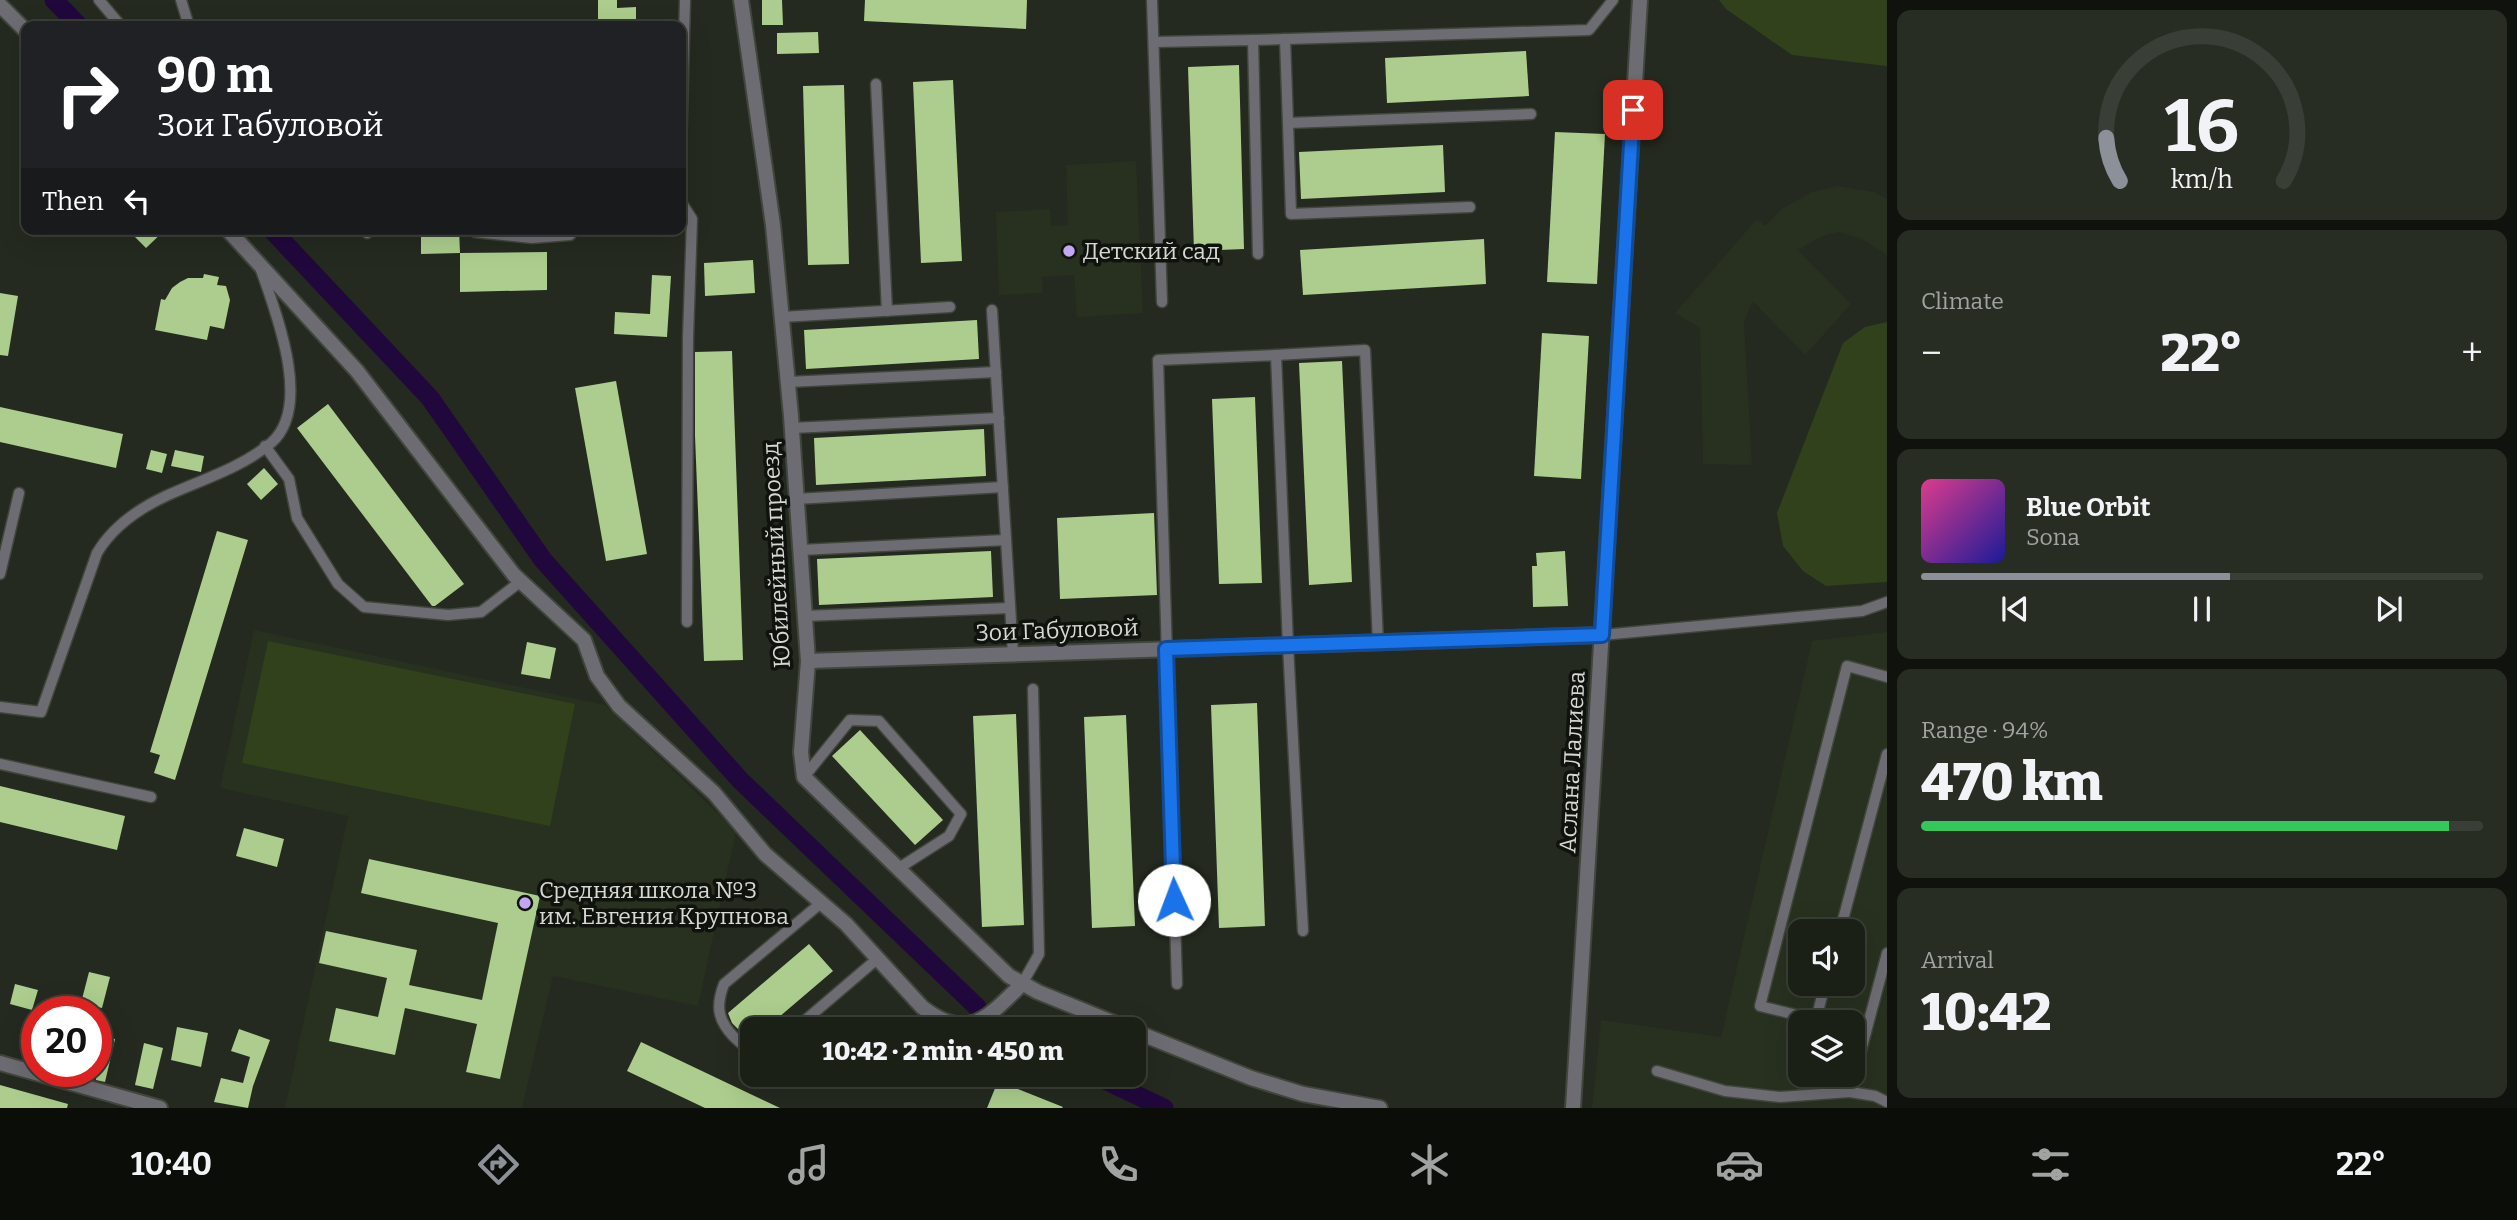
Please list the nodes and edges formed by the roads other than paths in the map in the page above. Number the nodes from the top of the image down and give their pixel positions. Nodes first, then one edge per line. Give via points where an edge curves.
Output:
1 (99, 0) edge
2 (181, 0) edge
3 (685, 0) edge
4 (741, 0) edge
5 (1152, 0) edge
6 (1613, 0) edge
7 (1640, 0) edge
8 (0, 5) edge
9 (117, 21) edge
10 (188, 21) edge
11 (684, 21) edge
12 (21, 26) edge
13 (1285, 39) junction
14 (1253, 40) junction
15 (1154, 42) junction
16 (876, 84) dead end
17 (1531, 114) dead end
18 (1287, 123) junction
19 (1470, 207) dead end
20 (686, 210) edge
21 (232, 235) edge
22 (1258, 254) dead end
23 (258, 263) junction
24 (1163, 302) dead end
25 (950, 307) dead end
26 (992, 310) dead end
27 (887, 312) junction
28 (782, 317) junction
29 (1276, 355) junction
30 (996, 372) junction
31 (788, 382) junction
32 (999, 418) junction
33 (792, 428) junction
34 (265, 446) junction
35 (1003, 486) junction
36 (19, 493) dead end
37 (796, 499) junction
38 (1006, 540) junction
39 (800, 550) junction
40 (0, 574) edge
41 (521, 581) junction
42 (1887, 601) edge
43 (1010, 608) junction
44 (804, 616) junction
45 (687, 622) dead end
46 (1602, 635) junction
47 (1378, 642) junction
48 (1288, 645) junction
49 (1166, 649) junction
50 (1013, 654) junction
51 (808, 661) junction
52 (1887, 677) edge
53 (1033, 689) dead end
54 (0, 707) edge
55 (1887, 754) edge
56 (0, 764) edge
57 (804, 777) junction
58 (151, 797) dead end
59 (899, 868) junction
60 (821, 903) junction
61 (1843, 919) edge
62 (1303, 931) dead end
63 (1887, 953) edge
64 (877, 959) junction
65 (1022, 984) junction
66 (1177, 984) dead end
67 (1788, 1013) edge
68 (810, 1017) edge
69 (1100, 1017) edge
70 (1866, 1032) joint
71 (1146, 1036) edge
72 (740, 1043) edge
73 (0, 1063) edge
74 (1657, 1070) dead end
75 (1850, 1092) junction
76 (1887, 1102) edge
77 (157, 1108) edge
78 (1380, 1108) edge
79 (1573, 1108) edge

1 - 9 lane
2 - 10 lane
3 - 11 lane
4 - 28 street, Юбилейный проезд
5 - 15 lane
6 - 13 lane via 1589,30
7 - 46 street, Аслана Лалиева
8 - 12 street
13 - 14 lane
13 - 18 lane
14 - 15 lane
14 - 22 lane
15 - 24 lane
16 - 27 lane
17 - 18 lane
18 - 19 lane via 1290,214
20 - 45 lane via 692,219
21 - 23 street
23 - 34 lane via 282,328 290,381 289,414 273,442
23 - 41 street via 357,371
25 - 27 lane
26 - 30 lane
27 - 28 lane
28 - 31 street, Юбилейный проезд
29 - 47 lane via 1365,350
29 - 48 lane
29 - 49 lane via 1158,360
30 - 31 lane
30 - 32 lane
31 - 33 street, Юбилейный проезд
32 - 33 lane
32 - 35 lane
33 - 37 street, Юбилейный проезд
34 - 41 lane via 289,479 297,518 338,584 364,607 448,615 481,612
34 - 54 lane via 233,467 141,508 106,537 41,712
35 - 37 lane
35 - 38 lane
36 - 40 lane
37 - 39 street, Юбилейный проезд
38 - 39 lane
38 - 43 lane
39 - 44 street, Юбилейный проезд
41 - 60 street via 584,640 597,676 619,706 714,793 765,854
42 - 46 lane via 1862,611
43 - 44 lane
43 - 50 lane
44 - 51 street, Юбилейный проезд
46 - 47 street, Зои Габуловой
46 - 79 street, Аслана Лалиева
47 - 48 street, Зои Габуловой
48 - 49 street, Зои Габуловой
48 - 62 lane
49 - 50 street, Зои Габуловой
49 - 66 lane
50 - 51 street, Зои Габуловой
51 - 57 street, Юбилейный проезд
52 - 67 lane via 1847,666 1760,1006
53 - 65 lane via 1039,954
55 - 61 lane
56 - 58 lane
57 - 59 street
57 - 59 lane via 850,720 879,721 961,814 949,836
59 - 65 street
60 - 64 street
60 - 72 lane via 724,984 719,1016
63 - 70 lane
64 - 65 street via 922,1007 949,1024 976,1024
64 - 68 lane
65 - 69 street
70 - 75 lane
71 - 78 street via 1251,1078 1303,1094
73 - 77 street
74 - 75 lane via 1724,1091 1780,1097
75 - 76 lane

